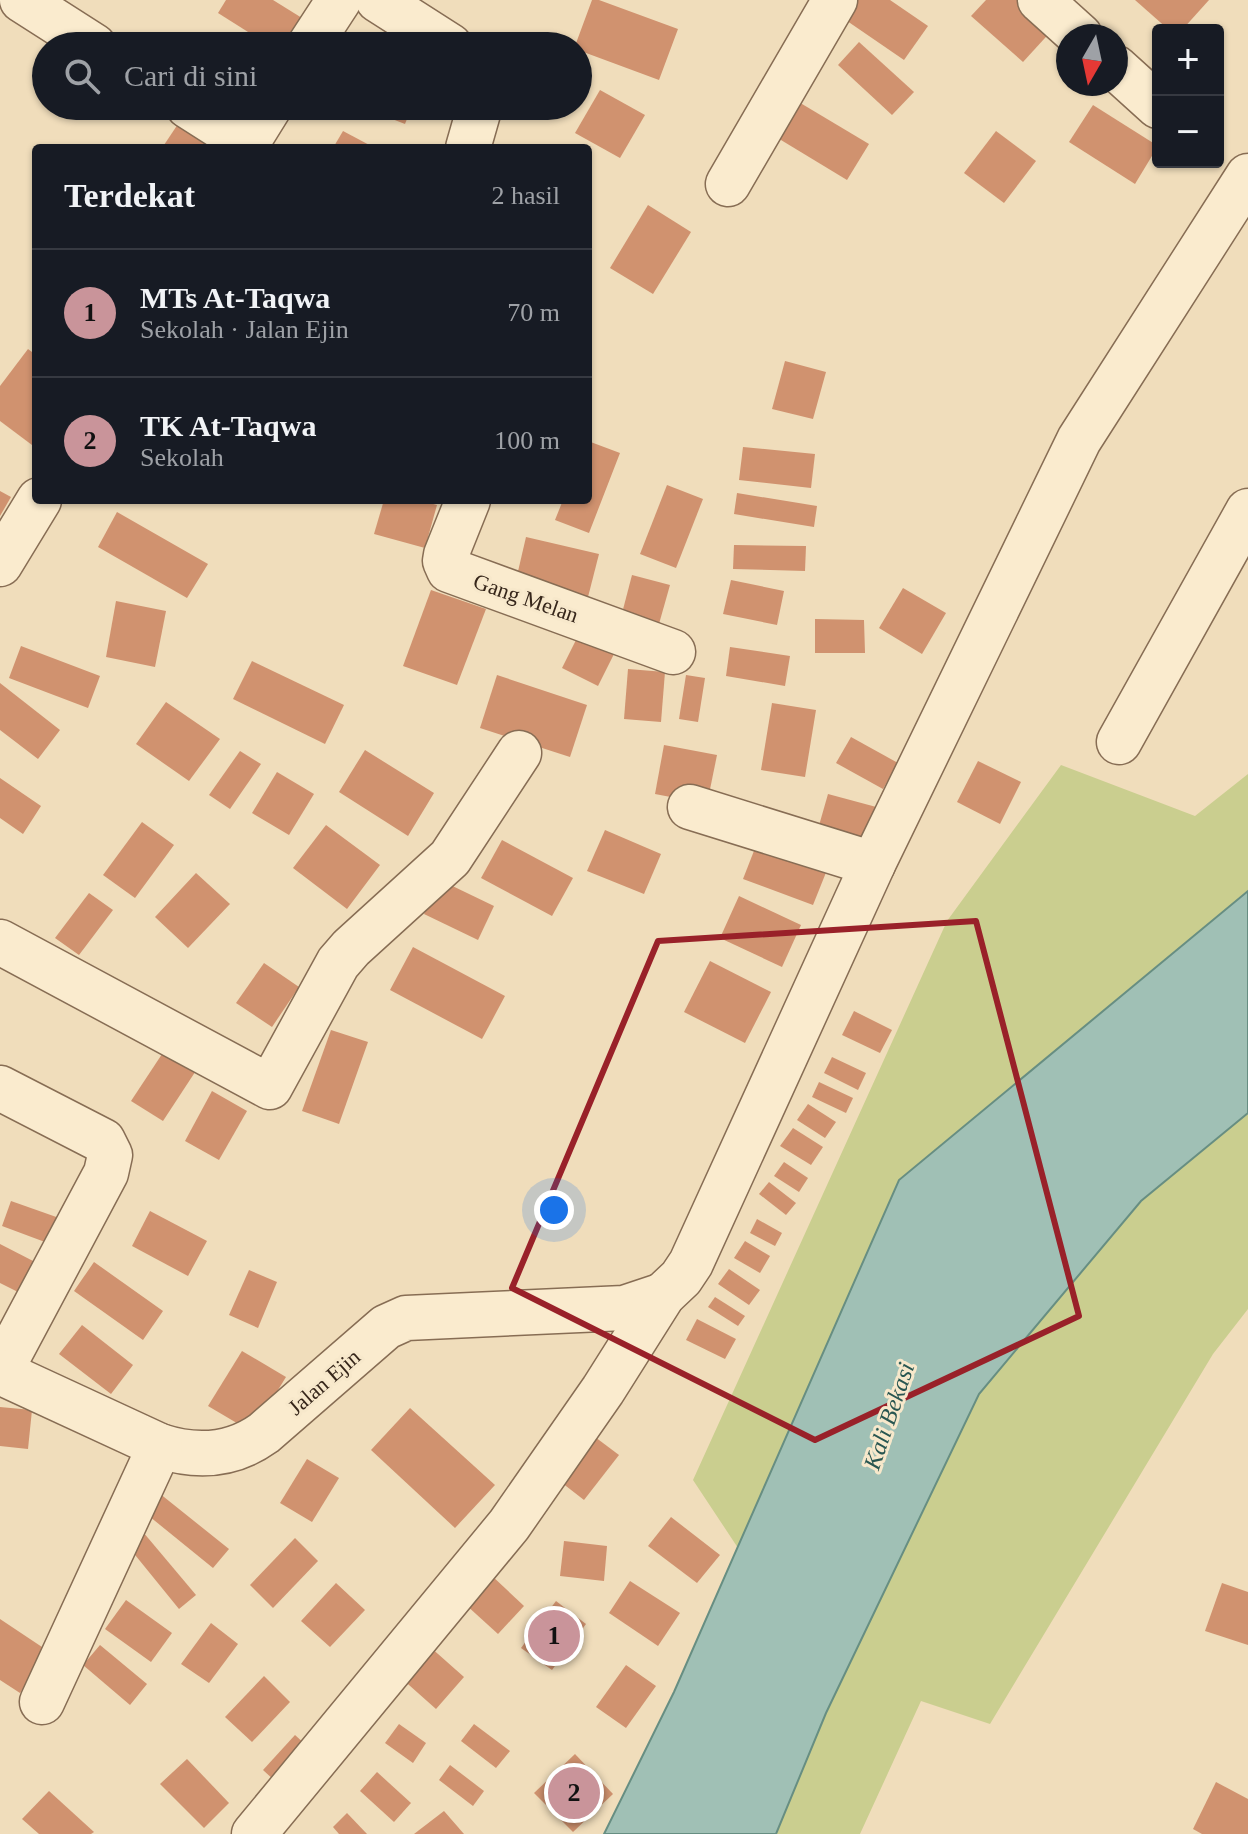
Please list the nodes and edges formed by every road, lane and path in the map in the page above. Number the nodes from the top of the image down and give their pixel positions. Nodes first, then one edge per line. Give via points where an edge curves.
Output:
1 (22, 0) edge
2 (339, 0) edge
3 (378, 0) edge
4 (835, 0) edge
5 (1040, 0) edge
6 (1067, 24) edge
7 (72, 32) edge
8 (318, 32) edge
9 (428, 32) edge
10 (1128, 79) edge
11 (1152, 101) edge
12 (208, 120) edge
13 (261, 120) edge
14 (476, 120) edge
15 (242, 144) edge
16 (246, 144) edge
17 (469, 144) edge
18 (1239, 177) edge
19 (728, 184) dead end
20 (37, 504) edge
21 (466, 504) edge
22 (1248, 511) edge
23 (0, 564) edge
24 (673, 652) dead end
25 (1119, 742) dead end
26 (519, 753) dead end
27 (690, 807) dead end
28 (873, 864) junction
29 (0, 942) edge
30 (0, 1088) edge
31 (663, 1295) junction
32 (0, 1372) edge
33 (160, 1446) junction
34 (42, 1702) dead end
35 (254, 1834) edge

1 - 7 street
2 - 8 street
3 - 9 street
4 - 19 street
5 - 6 street
10 - 11 street
12 - 15 street
13 - 16 street
14 - 17 street
18 - 28 street via 1079,440
20 - 23 street
21 - 24 street, Gang Melan via 446,555 449,570
22 - 25 street
26 - 29 street via 450,858 338,963 270,1087
27 - 28 street
28 - 31 street via 691,1263
30 - 32 street via 103,1141 110,1155 106,1173
31 - 33 street, Jalan Ejin via 624,1308 406,1318 386,1327 247,1446 203,1455
31 - 35 street via 509,1525
32 - 33 street, Jalan Ejin
33 - 34 street

